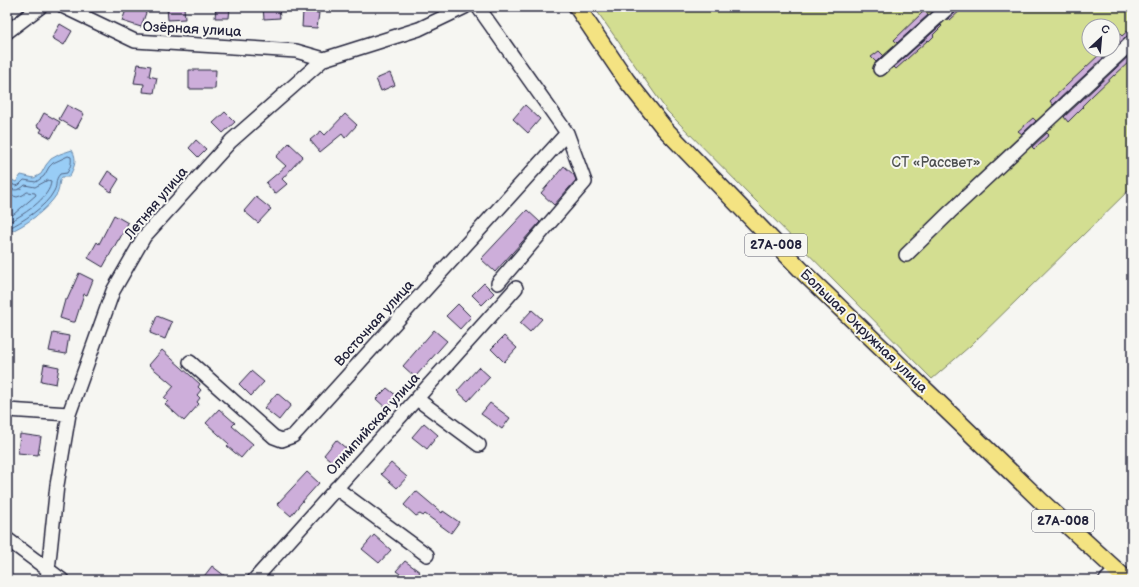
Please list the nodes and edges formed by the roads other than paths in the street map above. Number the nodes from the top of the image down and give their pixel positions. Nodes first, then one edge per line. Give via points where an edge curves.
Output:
1 (40, 7) edge
2 (64, 7) edge
3 (465, 7) edge
4 (478, 7) edge
5 (577, 7) edge
6 (950, 7) edge
7 (7, 32) edge
8 (1132, 42) edge
9 (324, 60) junction
10 (880, 69) dead end
11 (567, 133) junction
12 (906, 255) dead end
13 (498, 283) dead end
14 (516, 288) dead end
15 (190, 362) dead end
16 (417, 398) junction
17 (7, 410) edge
18 (69, 414) junction
19 (479, 445) dead end
20 (336, 488) junction
21 (7, 539) edge
22 (428, 555) dead end
23 (48, 575) edge
24 (1116, 577) edge
25 (62, 580) edge
26 (254, 580) edge

1 - 7 street
2 - 9 street, Озёрная улица via 135,41 296,51
3 - 9 street, Летняя улица via 419,29
4 - 11 street
5 - 24 main road, Большая Окружная улица / 27А-008 via 627,81 670,135 807,276 1032,492
6 - 10 street
8 - 12 street
9 - 18 street, Летняя улица via 231,141 144,237 113,291
11 - 13 street via 585,182
11 - 15 street, Восточная улица via 293,436 282,440 274,437
14 - 16 street, Олимпийская улица
16 - 19 street
16 - 20 street, Олимпийская улица
17 - 18 street
18 - 23 street, Летняя улица via 57,485
20 - 22 street
20 - 26 street, Олимпийская улица
21 - 23 street
23 - 25 street

